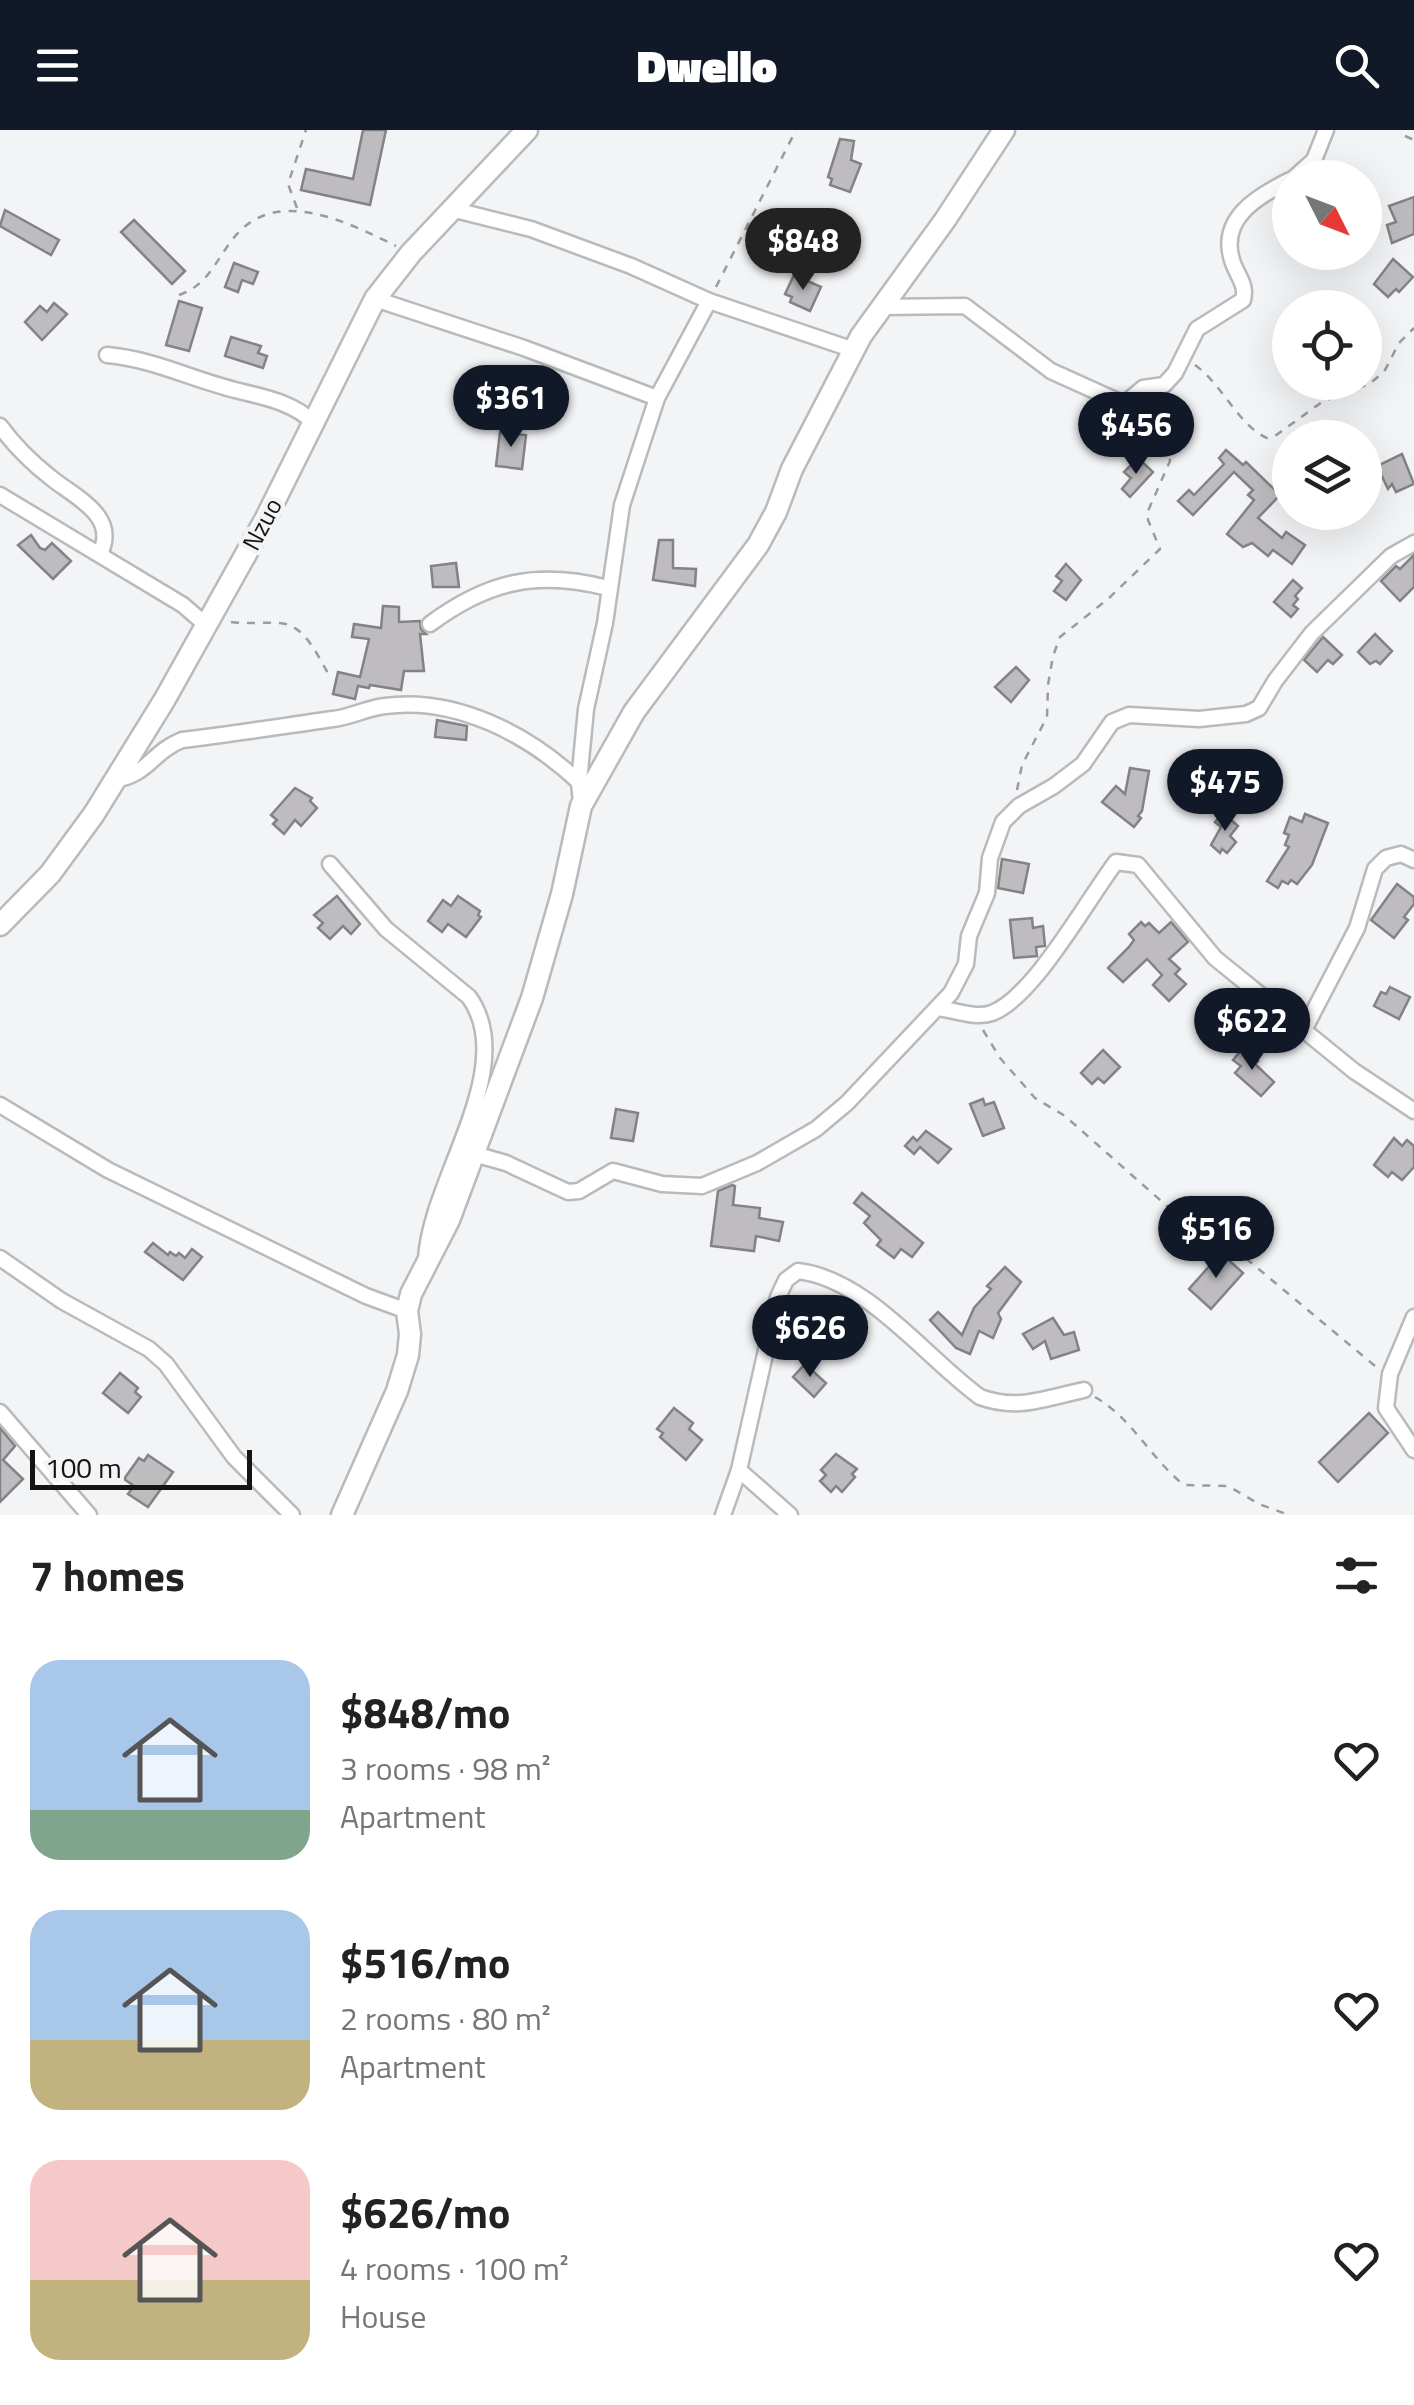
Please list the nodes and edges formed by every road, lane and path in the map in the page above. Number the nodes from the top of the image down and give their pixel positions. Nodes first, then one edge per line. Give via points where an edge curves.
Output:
1 (306, 130) edge
2 (528, 130) edge
3 (796, 130) edge
4 (1004, 130) edge
5 (1326, 130) edge
6 (1405, 136) dead end
7 (1414, 140) edge
8 (1312, 160) edge
9 (1272, 190) edge
10 (297, 210) junction
11 (451, 210) junction
12 (411, 253) junction
13 (179, 295) dead end
14 (375, 299) junction
15 (709, 301) junction
16 (880, 307) junction
17 (1414, 328) edge
18 (854, 350) junction
19 (106, 355) dead end
20 (1183, 357) junction
21 (1160, 386) junction
22 (657, 398) junction
23 (314, 423) junction
24 (0, 426) edge
25 (0, 494) edge
26 (1414, 543) edge
27 (100, 554) junction
28 (608, 588) junction
29 (208, 621) junction
30 (430, 624) dead end
31 (331, 678) dead end
32 (114, 780) junction
33 (579, 782) junction
34 (581, 806) junction
35 (1019, 806) junction
36 (1414, 860) edge
37 (330, 864) dead end
38 (0, 925) edge
39 (938, 1008) junction
40 (974, 1015) junction
41 (1304, 1030) junction
42 (0, 1104) edge
43 (1414, 1111) edge
44 (474, 1154) junction
45 (0, 1258) edge
46 (426, 1261) junction
47 (408, 1311) junction
48 (1414, 1317) edge
49 (1390, 1374) junction
50 (1084, 1390) joint
51 (0, 1412) edge
52 (1414, 1450) edge
53 (738, 1470) junction
54 (89, 1515) edge
55 (292, 1515) edge
56 (342, 1515) edge
57 (723, 1515) edge
58 (790, 1515) edge
59 (1288, 1515) edge

1 - 10 path via 288,184
2 - 11 street, Nzuo
3 - 15 path
4 - 16 street
5 - 8 street
6 - 7 path
9 - 20 street via 1252,200 1232,236 1230,252 1244,298 1197,329
10 - 12 path via 342,219
10 - 13 path via 253,219 208,277
11 - 12 street, Nzuo
11 - 15 street via 531,229
12 - 14 street, Nzuo
14 - 22 street
14 - 23 street, Nzuo
15 - 18 street
15 - 22 street
16 - 18 street
16 - 21 street via 965,306 1052,371 1120,404 1143,388
17 - 20 path via 1369,384 1322,402 1267,438
18 - 34 street via 758,545 634,712
19 - 23 street via 259,394
20 - 21 street
21 - 35 path via 1170,461 1148,520 1160,548 1060,637 1048,717 1022,766
22 - 28 street via 622,505
23 - 29 street, Nzuo
24 - 27 street via 50,477 96,511 105,538
25 - 27 street
26 - 35 street via 1390,556 1312,633 1259,708 1221,718 1129,714 1112,722 1083,764
27 - 29 street
28 - 30 street via 546,578 514,582 484,591
28 - 33 street
29 - 31 path via 288,624 304,635
29 - 32 street, Nzuo
32 - 33 street via 134,777 182,740 419,705 496,725
32 - 38 street, Nzuo via 50,874
33 - 34 street
34 - 44 street via 532,998
35 - 39 street via 995,838 966,964
36 - 41 street via 1401,854 1375,869 1357,928
37 - 46 street via 386,930 469,997 485,1033 486,1060 461,1148 430,1222
39 - 40 street
39 - 44 street via 816,1129 702,1186 613,1171 568,1192
40 - 41 street via 1013,1000 1116,862 1127,862 1151,878 1215,958
40 - 49 path via 1026,1091 1084,1130 1176,1215 1237,1251
41 - 43 street
42 - 47 street via 108,1170
44 - 46 street
45 - 55 street via 149,1349 234,1457
46 - 47 street
47 - 56 street via 408,1355
48 - 49 street
49 - 52 street via 1386,1408
50 - 53 street via 1016,1406 980,1397 876,1307 798,1271 778,1297
50 - 59 path via 1116,1410 1184,1485 1228,1486
51 - 54 street
53 - 57 street
53 - 58 street

